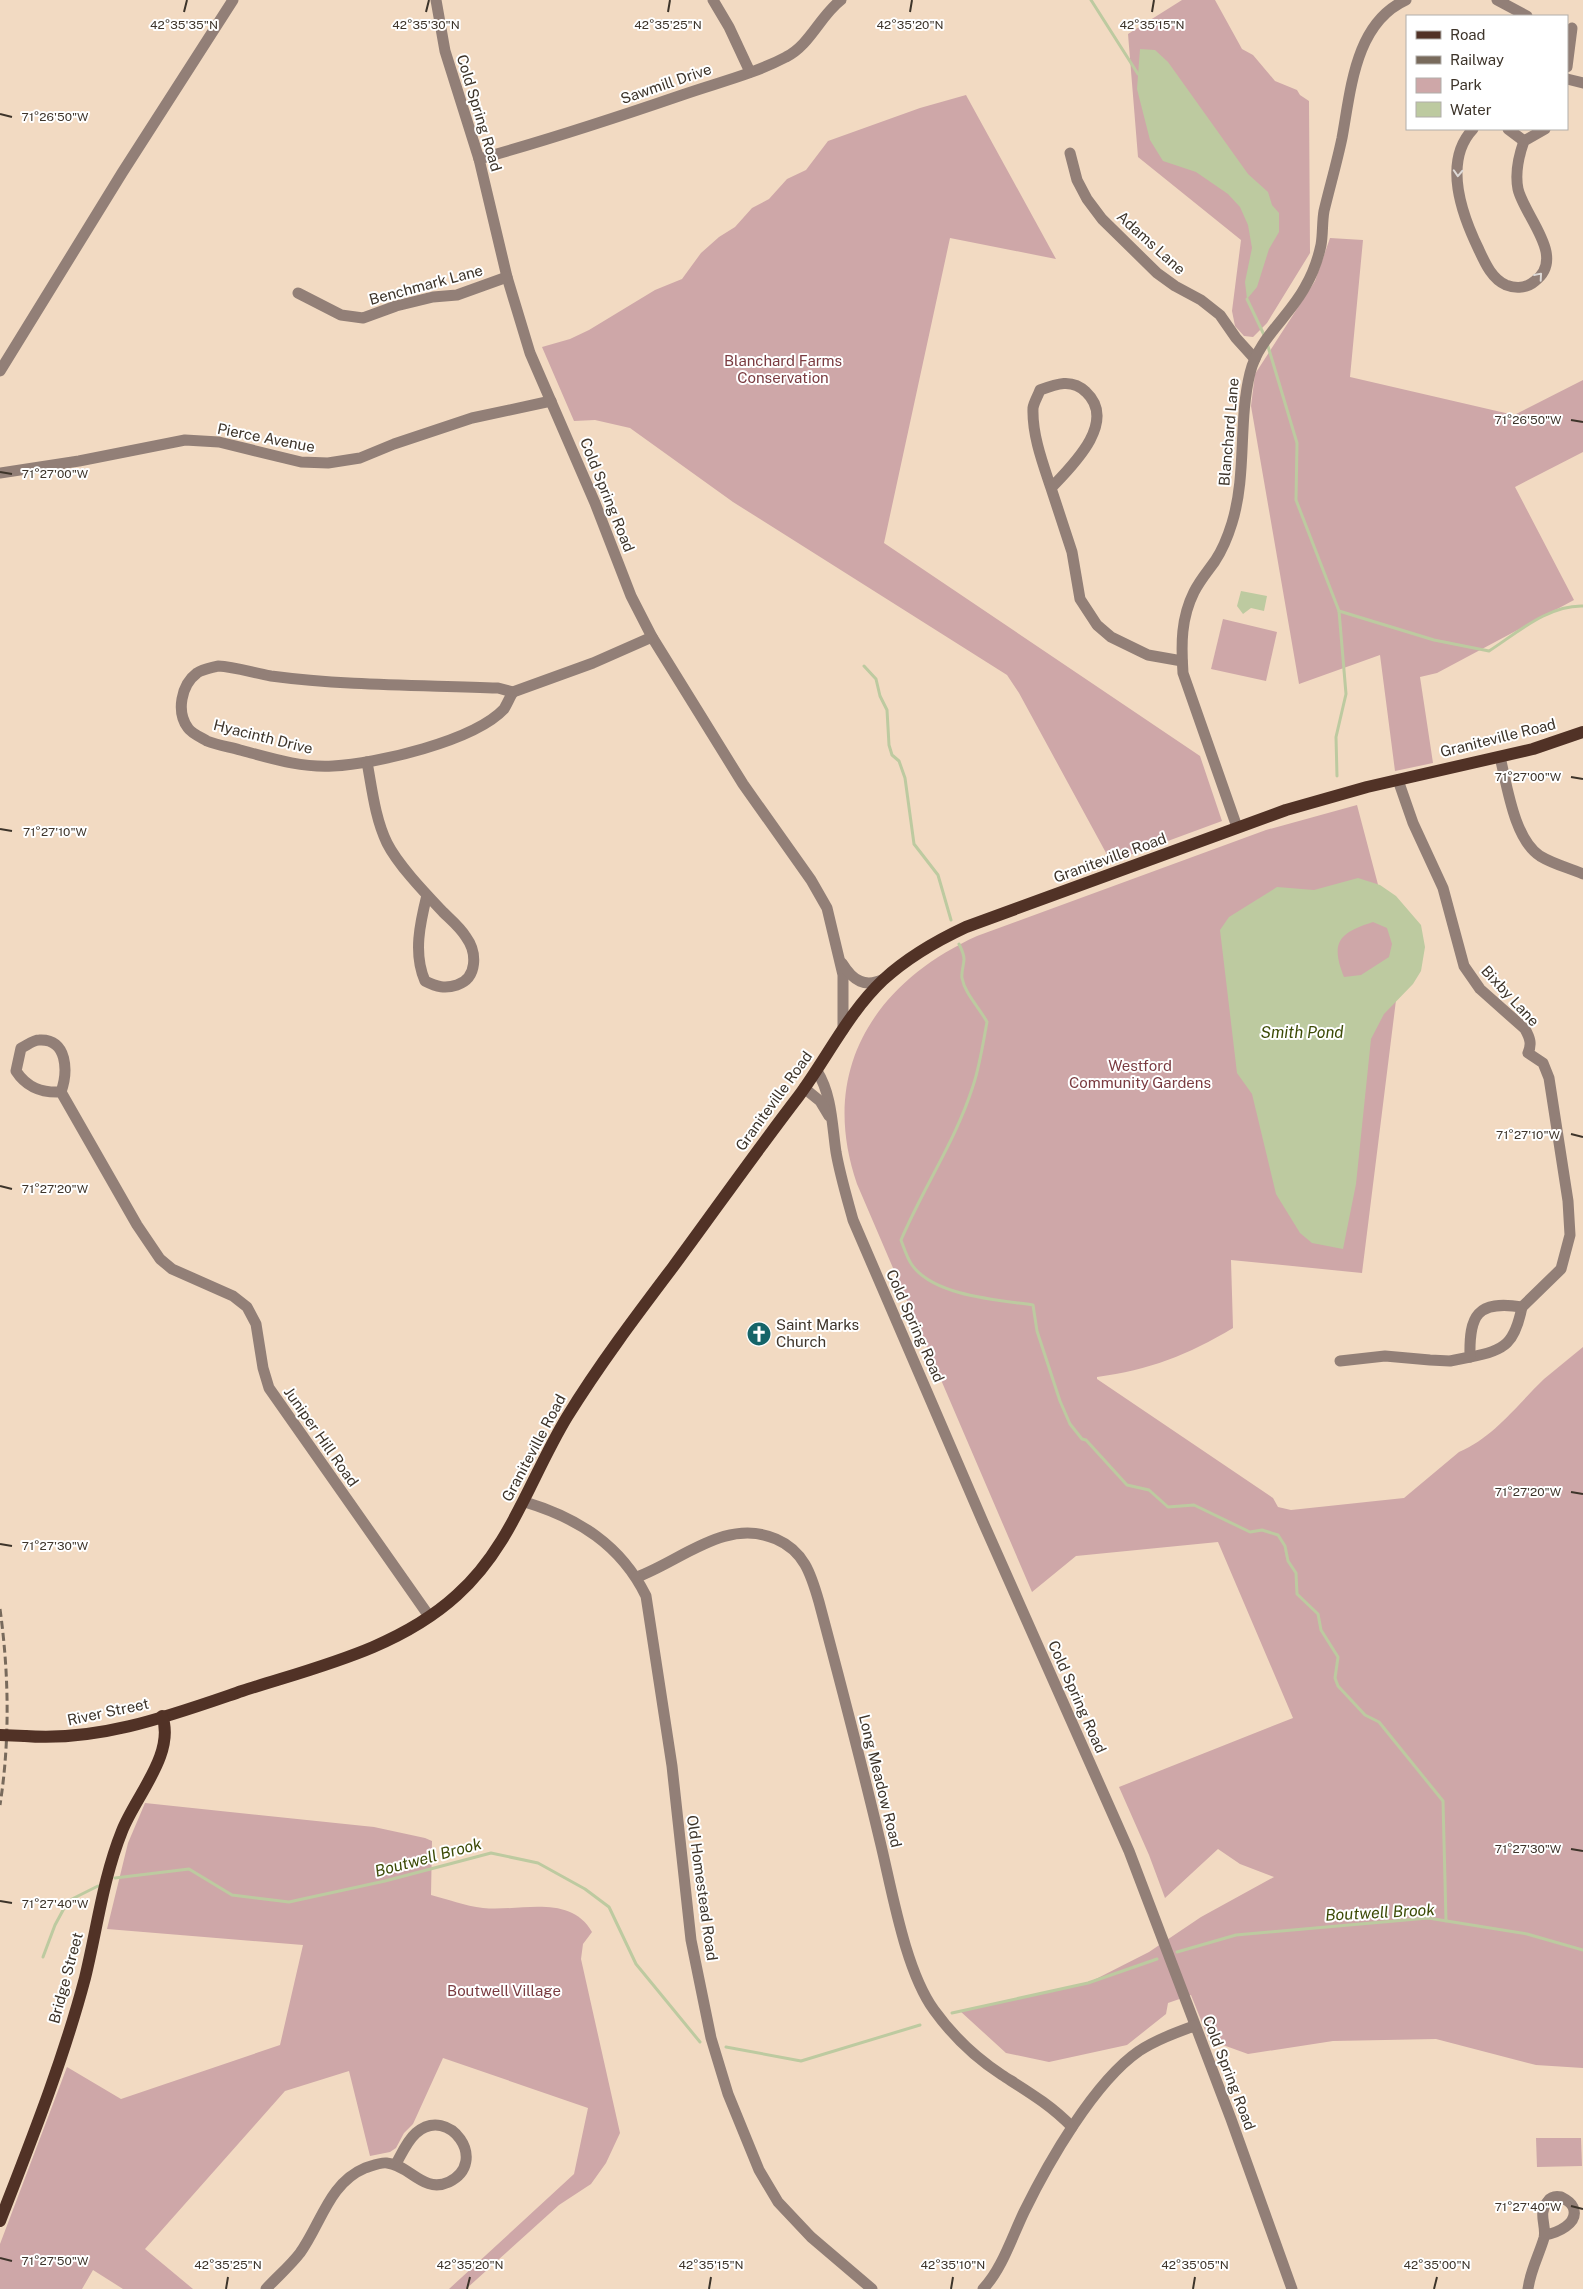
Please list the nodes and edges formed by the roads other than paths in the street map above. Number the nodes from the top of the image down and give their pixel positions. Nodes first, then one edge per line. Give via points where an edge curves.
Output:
1 (233, 0) edge
2 (436, 0) edge
3 (713, 0) edge
4 (841, 0) edge
5 (1406, 0) edge
6 (1498, 0) edge
7 (1525, 15) edge
8 (1574, 28) edge
9 (1568, 61) edge
10 (750, 72) junction
11 (1568, 79) edge
12 (1583, 83) edge
13 (1472, 130) edge
14 (1509, 130) edge
15 (1543, 130) edge
16 (1524, 140) junction
17 (1070, 152) dead end
18 (479, 159) junction
19 (507, 277) junction
20 (298, 293) dead end
21 (1255, 359) junction
22 (0, 371) edge
23 (551, 401) junction
24 (0, 473) edge
25 (1051, 488) junction
26 (652, 637) junction
27 (1182, 661) junction
28 (513, 692) junction
29 (1583, 732) edge
30 (1500, 757) junction
31 (367, 762) junction
32 (1398, 780) junction
33 (1237, 827) junction
34 (1583, 874) edge
35 (427, 895) junction
36 (840, 960) junction
37 (885, 978) junction
38 (843, 1030) junction
39 (817, 1071) junction
40 (804, 1088) junction
41 (62, 1092) junction
42 (831, 1120) junction
43 (1522, 1307) junction
44 (1470, 1357) junction
45 (1340, 1361) dead end
46 (524, 1502) junction
47 (637, 1577) junction
48 (429, 1616) junction
49 (162, 1716) junction
50 (0, 1735) edge
51 (1194, 2026) junction
52 (1072, 2127) junction
53 (396, 2164) junction
54 (0, 2221) edge
55 (1545, 2235) dead end
56 (266, 2289) edge
57 (872, 2289) edge
58 (983, 2289) edge
59 (1292, 2289) edge
60 (1528, 2289) edge

1 - 22 street
2 - 18 street, Cold Spring Road via 445,51
3 - 10 street
4 - 10 street, Sawmill Drive via 799,49
5 - 21 street, Blanchard Lane via 1383,15 1361,50 1324,212 1321,245 1312,274 1295,304
6 - 7 street
8 - 9 street
10 - 18 street, Sawmill Drive via 553,139
11 - 12 street
13 -> 16 street via 1461,148 1459,161 1458,189 1463,210 1490,271 1505,284 1516,287 1536,281 1546,264 1542,239 1518,191 1517,175
14 - 16 street
15 - 16 street
17 - 21 street, Adams Lane via 1077,180 1102,219 1157,273 1201,300 1220,316
18 - 19 street, Cold Spring Road
19 - 20 street, Benchmark Lane via 457,295 396,306 363,318 341,315
19 - 23 street, Cold Spring Road via 530,353
21 - 27 street, Blanchard Lane via 1250,372 1233,520 1225,542 1194,591 1186,612
23 - 24 street, Pierce Avenue via 472,418 360,458 328,464 302,462 219,442 185,440
23 - 26 street, Cold Spring Road via 592,494 631,596
25 - 25 street via 1081,453 1098,420 1093,398 1070,383 1040,390 1033,406 1042,462
25 - 27 street via 1072,552 1080,599 1097,625 1111,637 1148,655
26 - 28 street
26 - 36 street, Cold Spring Road via 743,784 811,880 826,908
27 - 33 street, Blanchard Lane via 1183,673
28 - 31 street, Hyacinth Drive via 503,709 458,737
28 - 31 street, Hyacinth Drive via 498,688 270,676 218,666 195,674 181,699 188,729 206,740 301,765
29 - 30 main road, Graniteville Road
30 - 32 main road, Graniteville Road
30 - 34 street via 1518,825 1531,847 1539,855
31 - 35 street via 375,805 388,844
32 - 33 main road, Graniteville Road
32 - 43 street, Bixby Lane via 1413,823 1443,888 1464,966 1480,989 1525,1030 1530,1038 1528,1053 1543,1063 1549,1078 1568,1201 1570,1235 1561,1269
33 - 37 main road, Graniteville Road via 966,927 921,951
35 - 35 street via 420,926 420,970 425,981 437,987 462,984 473,971 474,953 466,936
36 - 37 street, Cold Spring Road via 858,981 869,984
36 - 38 street, Cold Spring Road
37 - 38 main road, Graniteville Road
38 - 39 main road, Graniteville Road
39 - 40 main road, Graniteville Road
39 - 42 street, Cold Spring Road via 828,1095
40 - 42 street, Cold Spring Road via 820,1101
40 - 46 main road, Graniteville Road via 588,1385 556,1437
41 - 41 street via 36,1089 22,1080 16,1071 21,1048 38,1039 53,1042 66,1065
41 - 48 street, Juniper Hill Road via 136,1225 160,1259 172,1269 233,1296 247,1307 256,1324 269,1388
42 - 51 street, Cold Spring Road via 853,1220 1129,1851
43 - 44 street via 1517,1330 1507,1343
43 - 44 street via 1488,1308 1476,1315 1469,1334
44 - 45 street via 1430,1360 1385,1356
46 - 47 street, Old Homestead Road via 597,1535
46 - 48 main road, Graniteville Road via 507,1534 482,1568 457,1595
47 - 52 street, Long Meadow Road via 737,1533 768,1535 799,1554 807,1565 819,1602 897,1910 924,1994 961,2042 1001,2074 1050,2106
47 - 57 street, Old Homestead Road via 650,1609 692,1940 711,2038 728,2094 759,2170 778,2202 811,2237
48 - 49 main road, Graniteville Road via 415,1627 374,1647
49 - 50 main road, River Street, bridge via 90,1735 61,1738
49 - 54 main road, Bridge Street via 166,1731 162,1755 120,1834 106,1878 71,2026
51 - 52 street via 1156,2040 1124,2063
51 - 59 street, Cold Spring Road
52 - 58 street via 1042,2176 1006,2251
53 - 53 street via 409,2140 418,2131 432,2125 444,2126 464,2142 466,2156 463,2167 457,2177 447,2183 421,2182
53 - 56 street via 372,2166 343,2181 299,2254
55 - 60 street

